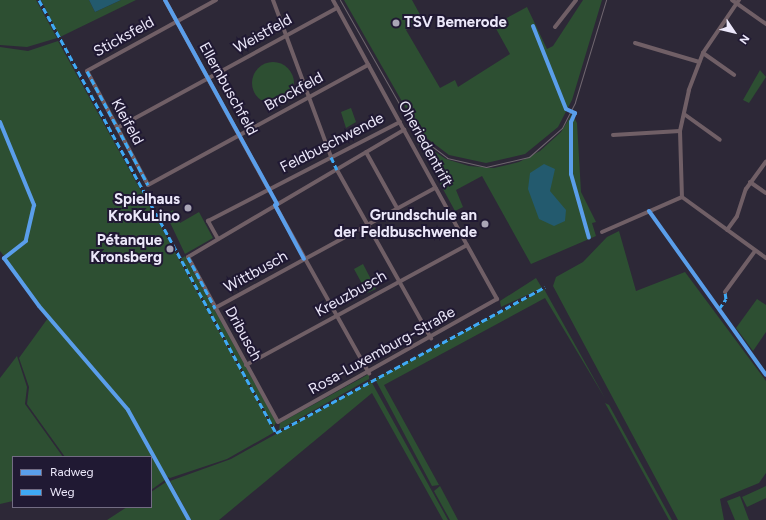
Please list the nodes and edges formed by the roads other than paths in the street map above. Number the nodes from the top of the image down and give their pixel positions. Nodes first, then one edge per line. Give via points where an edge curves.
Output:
1 (165, 0) edge
2 (216, 0) edge
3 (272, 0) edge
4 (333, 0) edge
5 (576, 0) edge
6 (732, 0) edge
7 (738, 2) edge
8 (337, 8) junction
9 (177, 21) junction
10 (766, 24) edge
11 (554, 27) dead end
12 (286, 36) junction
13 (635, 43) dead end
14 (703, 53) junction
15 (699, 62) junction
16 (368, 65) junction
17 (87, 71) joint
18 (734, 75) dead end
19 (208, 78) junction
20 (309, 97) junction
21 (684, 114) junction
22 (400, 122) junction
23 (117, 128) junction
24 (404, 130) junction
25 (680, 131) junction
26 (239, 135) junction
27 (613, 135) dead end
28 (720, 140) dead end
29 (366, 152) junction
30 (331, 157) junction
31 (766, 161) edge
32 (337, 170) junction
33 (750, 182) junction
34 (148, 185) joint
35 (435, 188) junction
36 (269, 190) junction
37 (766, 194) edge
38 (682, 197) junction
39 (275, 205) junction
40 (397, 208) junction
41 (367, 225) junction
42 (727, 230) junction
43 (602, 232) dead end
44 (218, 239) junction
45 (467, 245) junction
46 (755, 251) junction
47 (188, 256) joint
48 (766, 258) edge
49 (304, 259) junction
50 (400, 281) junction
51 (725, 292) dead end
52 (497, 299) joint
53 (215, 308) junction
54 (337, 316) junction
55 (431, 338) junction
56 (246, 365) junction
57 (369, 373) junction
58 (278, 422) joint

1 - 9 street, Ellernbuschfeld
2 - 9 street, Sticksfeld
3 - 12 street
4 - 8 street, Oheriedentrift
5 - 11 street
6 - 7 street
7 - 10 street
7 - 14 street
8 - 12 street, Weistfeld
8 - 16 street, Oheriedentrift
9 - 17 street, Sticksfeld
9 - 19 street, Ellernbuschfeld
12 - 19 street, Weistfeld
12 - 20 street
13 - 15 street
14 - 15 street
14 - 18 street
15 - 21 street
16 - 20 street, Brockfeld
16 - 22 street, Oheriedentrift
17 - 23 street, Kleifeld
19 - 23 street, Weistfeld
19 - 26 street, Ellernbuschfeld
20 - 26 street, Brockfeld
20 - 30 street
21 - 25 street
21 - 28 street
22 - 24 street, Oheriedentrift
22 - 30 street, Feldbuschwende
23 - 34 street, Kleifeld
24 - 29 street, Feldbuschwende
24 - 35 street, Oheriedentrift
25 - 27 street
25 - 38 street
26 - 34 street, Brockfeld
26 - 36 street, Ellernbuschfeld
29 - 32 street, Feldbuschwende
29 - 40 street
30 - 36 street, Feldbuschwende
31 - 33 street
32 - 39 street, Feldbuschwende
32 - 41 street
33 - 37 street
33 - 42 street
35 - 40 street, Wittbusch
35 - 45 street, Oheriedentrift
36 - 44 street, Feldbuschwende via 208,221
38 - 42 street
38 - 43 street
39 - 44 street, Feldbuschwende
39 - 49 street
40 - 41 street, Wittbusch
41 - 49 street, Wittbusch
41 - 50 street
42 - 46 street
44 - 47 street, Feldbuschwende
45 - 50 street, Kreuzbusch
45 - 52 street, Oheriedentrift
46 - 48 street
46 - 51 street
47 - 53 street, Dribusch
49 - 53 street, Wittbusch
49 - 54 street
50 - 54 street, Kreuzbusch
50 - 55 street
52 - 55 street, Rosa-Luxemburg-Straße
53 - 56 street, Dribusch
54 - 56 street, Kreuzbusch
54 - 57 street
55 - 57 street, Rosa-Luxemburg-Straße
56 - 58 street, Dribusch
57 - 58 street, Rosa-Luxemburg-Straße

